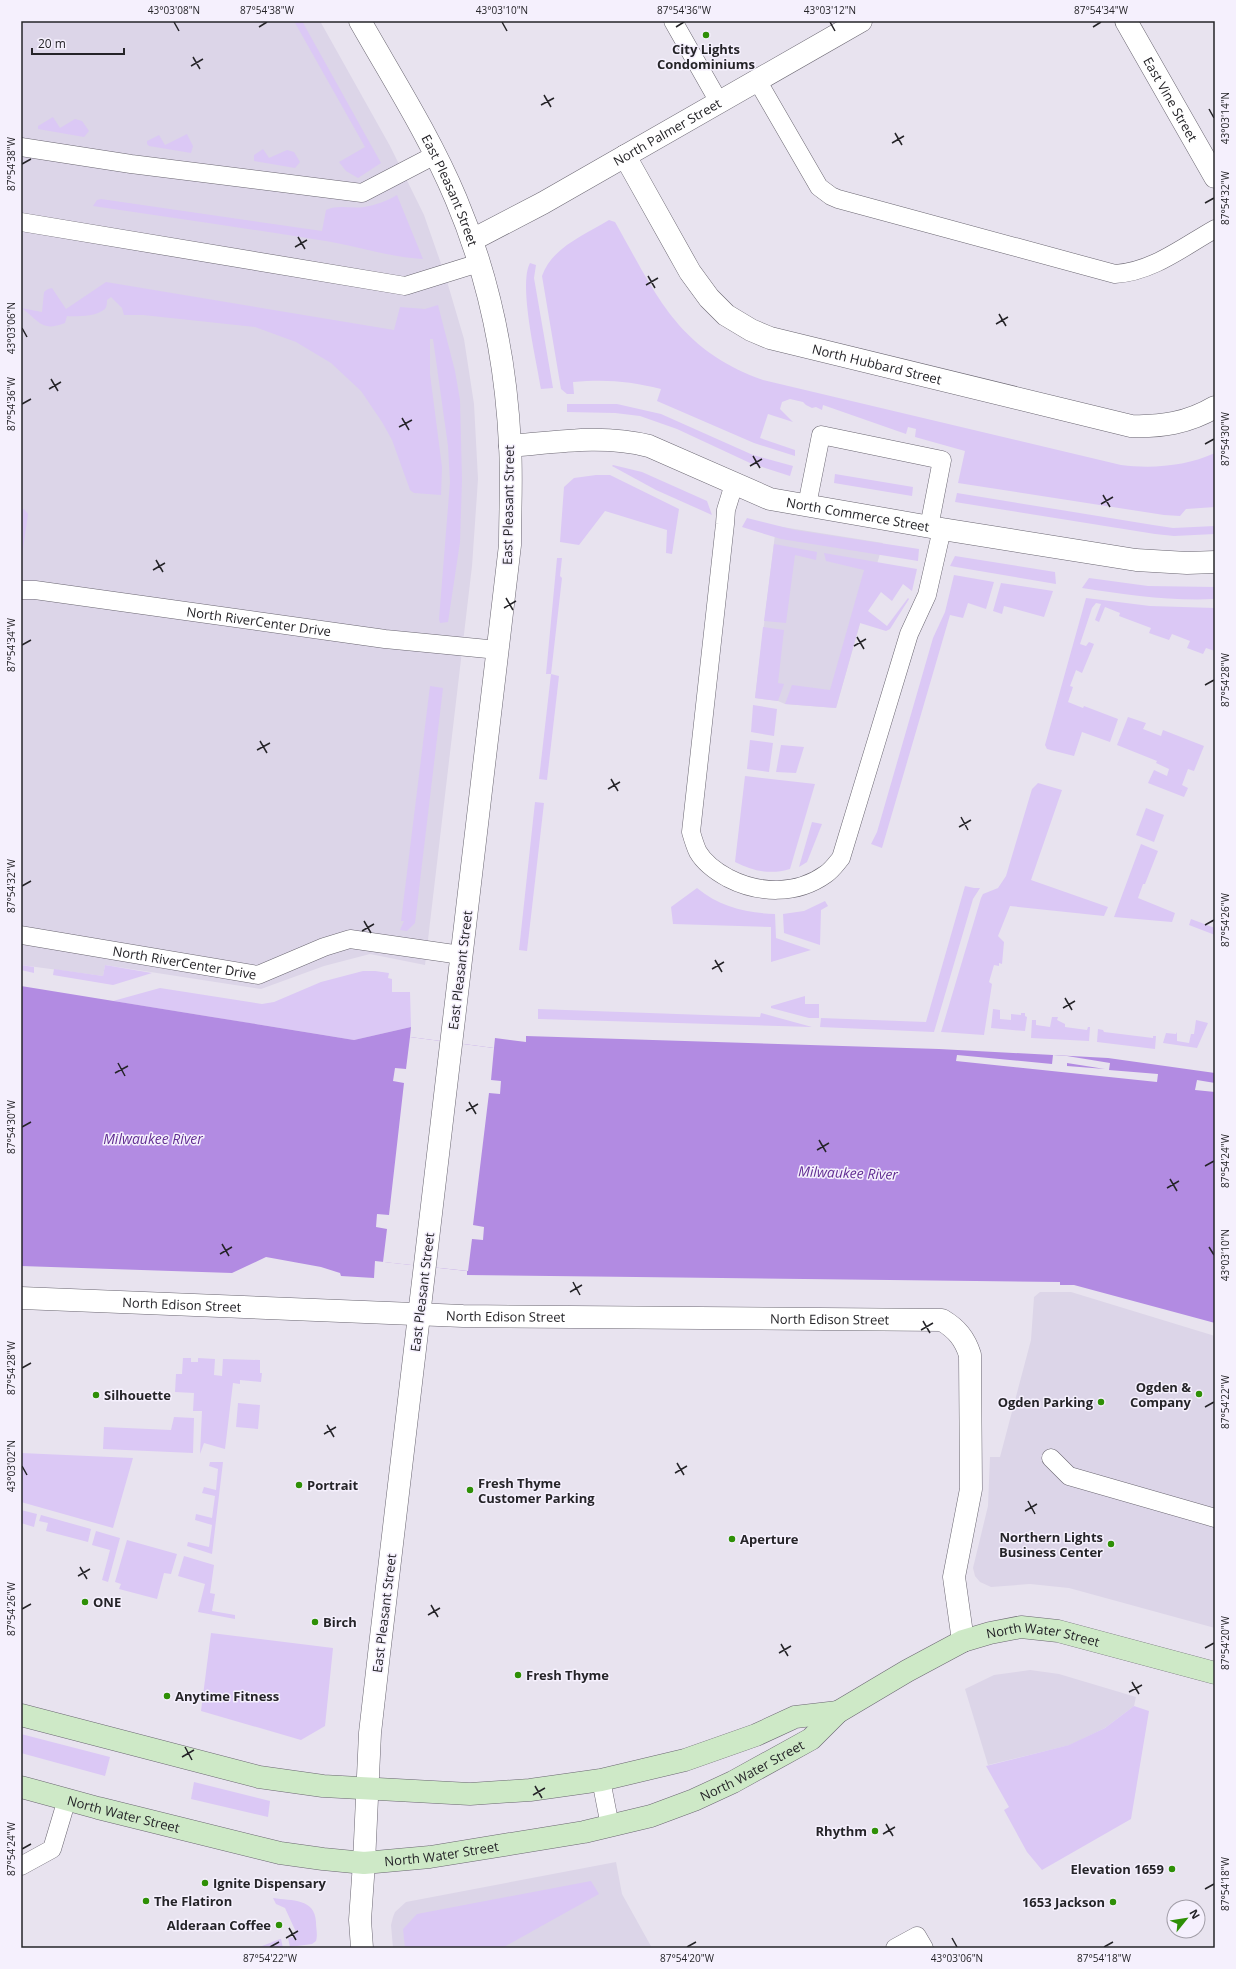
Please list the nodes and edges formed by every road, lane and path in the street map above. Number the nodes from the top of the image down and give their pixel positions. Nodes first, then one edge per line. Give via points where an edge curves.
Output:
1 (360, 21) edge
2 (673, 21) edge
3 (861, 21) edge
4 (1126, 21) edge
5 (757, 80) junction
6 (719, 102) junction
7 (22, 145) edge
8 (435, 155) junction
9 (625, 156) junction
10 (1215, 177) edge
11 (21, 222) edge
12 (1215, 229) edge
13 (472, 240) junction
14 (479, 263) junction
15 (1215, 408) edge
16 (510, 446) junction
17 (734, 484) junction
18 (807, 505) junction
19 (935, 528) junction
20 (1215, 562) edge
21 (21, 590) edge
22 (498, 650) junction
23 (21, 935) edge
24 (461, 955) junction
25 (21, 1298) edge
26 (419, 1313) junction
27 (1051, 1458) dead end
28 (1215, 1518) edge
29 (963, 1641) junction
30 (1215, 1673) edge
31 (838, 1712) junction
32 (21, 1715) edge
33 (601, 1780) junction
34 (21, 1787) edge
35 (367, 1789) junction
36 (68, 1799) junction
37 (610, 1826) junction
38 (364, 1863) junction
39 (21, 1866) edge
40 (362, 1948) edge
41 (895, 1948) edge
42 (924, 1948) edge

1 - 8 street, East Pleasant Street
2 - 6 lane
3 - 5 street, North Palmer Street
4 - 10 street, East Vine Street
5 - 6 street, North Palmer Street
5 - 12 lane via 818,187 838,199 1115,274 1132,273 1149,267
6 - 9 street, North Palmer Street
7 - 8 lane via 131,164 362,193
8 - 13 street, East Pleasant Street via 456,198
9 - 13 street, North Palmer Street
9 - 15 street, North Hubbard Street via 690,272 709,298 726,315 751,330 770,338 1131,426 1175,424
11 - 14 lane via 405,286
13 - 14 street, East Pleasant Street
14 - 16 street, East Pleasant Street via 497,334 505,382
16 - 17 street, North Commerce Street via 596,439 635,442
16 - 22 street, East Pleasant Street via 510,545
17 - 18 street, North Commerce Street via 770,499
17 - 19 lane via 726,510 691,832 699,853 715,872 739,884 763,890 786,890 806,885 827,874 841,858 909,634 927,595
18 - 19 street, North Commerce Street
18 - 19 lane via 821,435 942,460
19 - 20 street, North Commerce Street via 1136,560
21 - 22 lane, North RiverCenter Drive via 385,639
22 - 24 street, East Pleasant Street
23 - 24 lane, North RiverCenter Drive via 258,975 324,947 350,939
24 - 26 street, East Pleasant Street
25 - 26 street, North Edison Street
26 - 29 street, North Edison Street via 470,1316 942,1320 952,1326 967,1344 970,1355 971,1489 954,1577
26 - 35 street, East Pleasant Street via 379,1654
27 - 28 lane via 1069,1476
29 - 30 main road, North Water Street via 1010,1629 1043,1628
29 - 31 main road, North Water Street
31 - 33 main road, North Water Street via 796,1717 756,1735 684,1760
31 - 37 main road, North Water Street via 811,1739 732,1782 651,1816
32 - 35 main road, North Water Street via 259,1777 298,1784
33 - 35 main road, North Water Street via 530,1790 470,1794
33 - 37 lane
34 - 36 main road, North Water Street
35 - 38 street, East Pleasant Street
36 - 38 main road, North Water Street via 280,1852 323,1860
36 - 39 lane via 52,1849
37 - 38 main road, North Water Street via 452,1854
38 - 40 street, East Pleasant Street via 360,1920
41 - 42 lane via 917,1936

